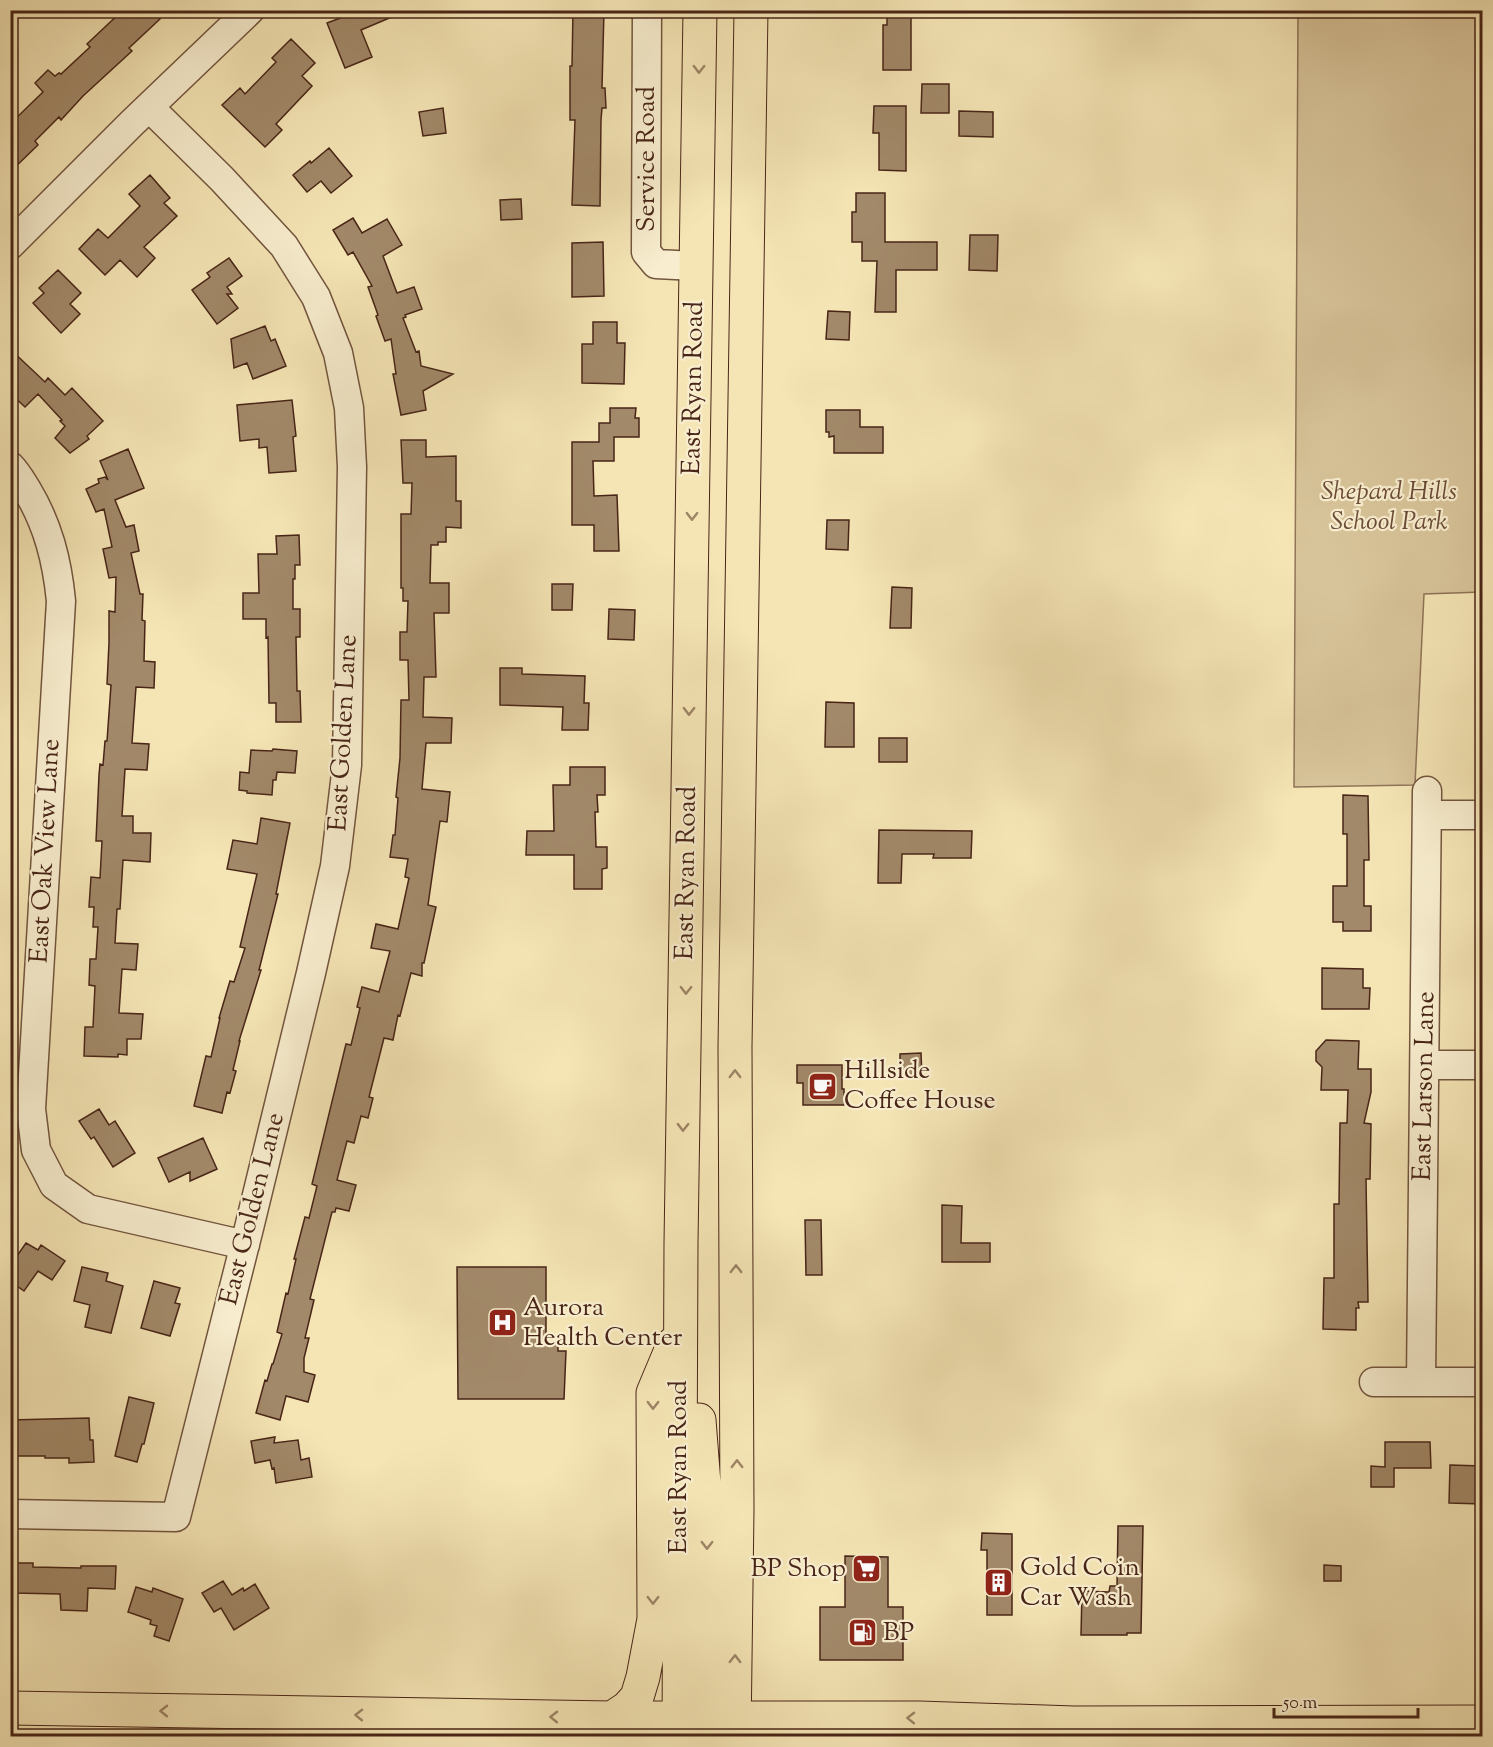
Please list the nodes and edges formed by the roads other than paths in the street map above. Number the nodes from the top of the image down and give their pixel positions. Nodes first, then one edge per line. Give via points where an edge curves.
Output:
1 (250, 10) edge
2 (647, 10) edge
3 (700, 10) edge
4 (751, 10) edge
5 (149, 107) junction
6 (10, 245) edge
7 (696, 266) junction
8 (10, 466) edge
9 (1482, 815) edge
10 (1425, 1065) junction
11 (1482, 1065) edge
12 (245, 1245) junction
13 (680, 1315) junction
14 (1374, 1382) dead end
15 (1421, 1382) junction
16 (1482, 1382) edge
17 (10, 1514) edge
18 (10, 1708) edge
19 (612, 1718) junction
20 (1482, 1723) edge
21 (708, 1728) edge
22 (1378, 1737) edge

1 - 5 street
2 - 7 street, Service Road via 646,252 656,264
3 -> 7 main road, East Ryan Road
21 -> 4 main road, East Ryan Road via 738,1510 735,1047
5 - 6 street
5 - 12 street, East Golden Lane via 284,246 316,297 338,353 349,408 352,467 345,788 335,866
7 -> 13 main road, East Ryan Road
8 - 12 street, East Oak View Lane via 36,505 51,543 61,601 31,1109 36,1150 54,1185 88,1209
9 - 10 street, East Larson Lane via 1427,803
10 - 11 street
10 - 15 street, East Larson Lane
12 - 17 street, East Golden Lane via 177,1517
13 -> 19 main road via 653,1393 654,1619 637,1697
13 -> 21 main road via 695,1373 707,1522
14 - 15 street
15 - 16 street
19 -> 18 main road
19 - 21 main road
20 -> 21 main road via 1074,1723 919,1718
20 - 22 main road

